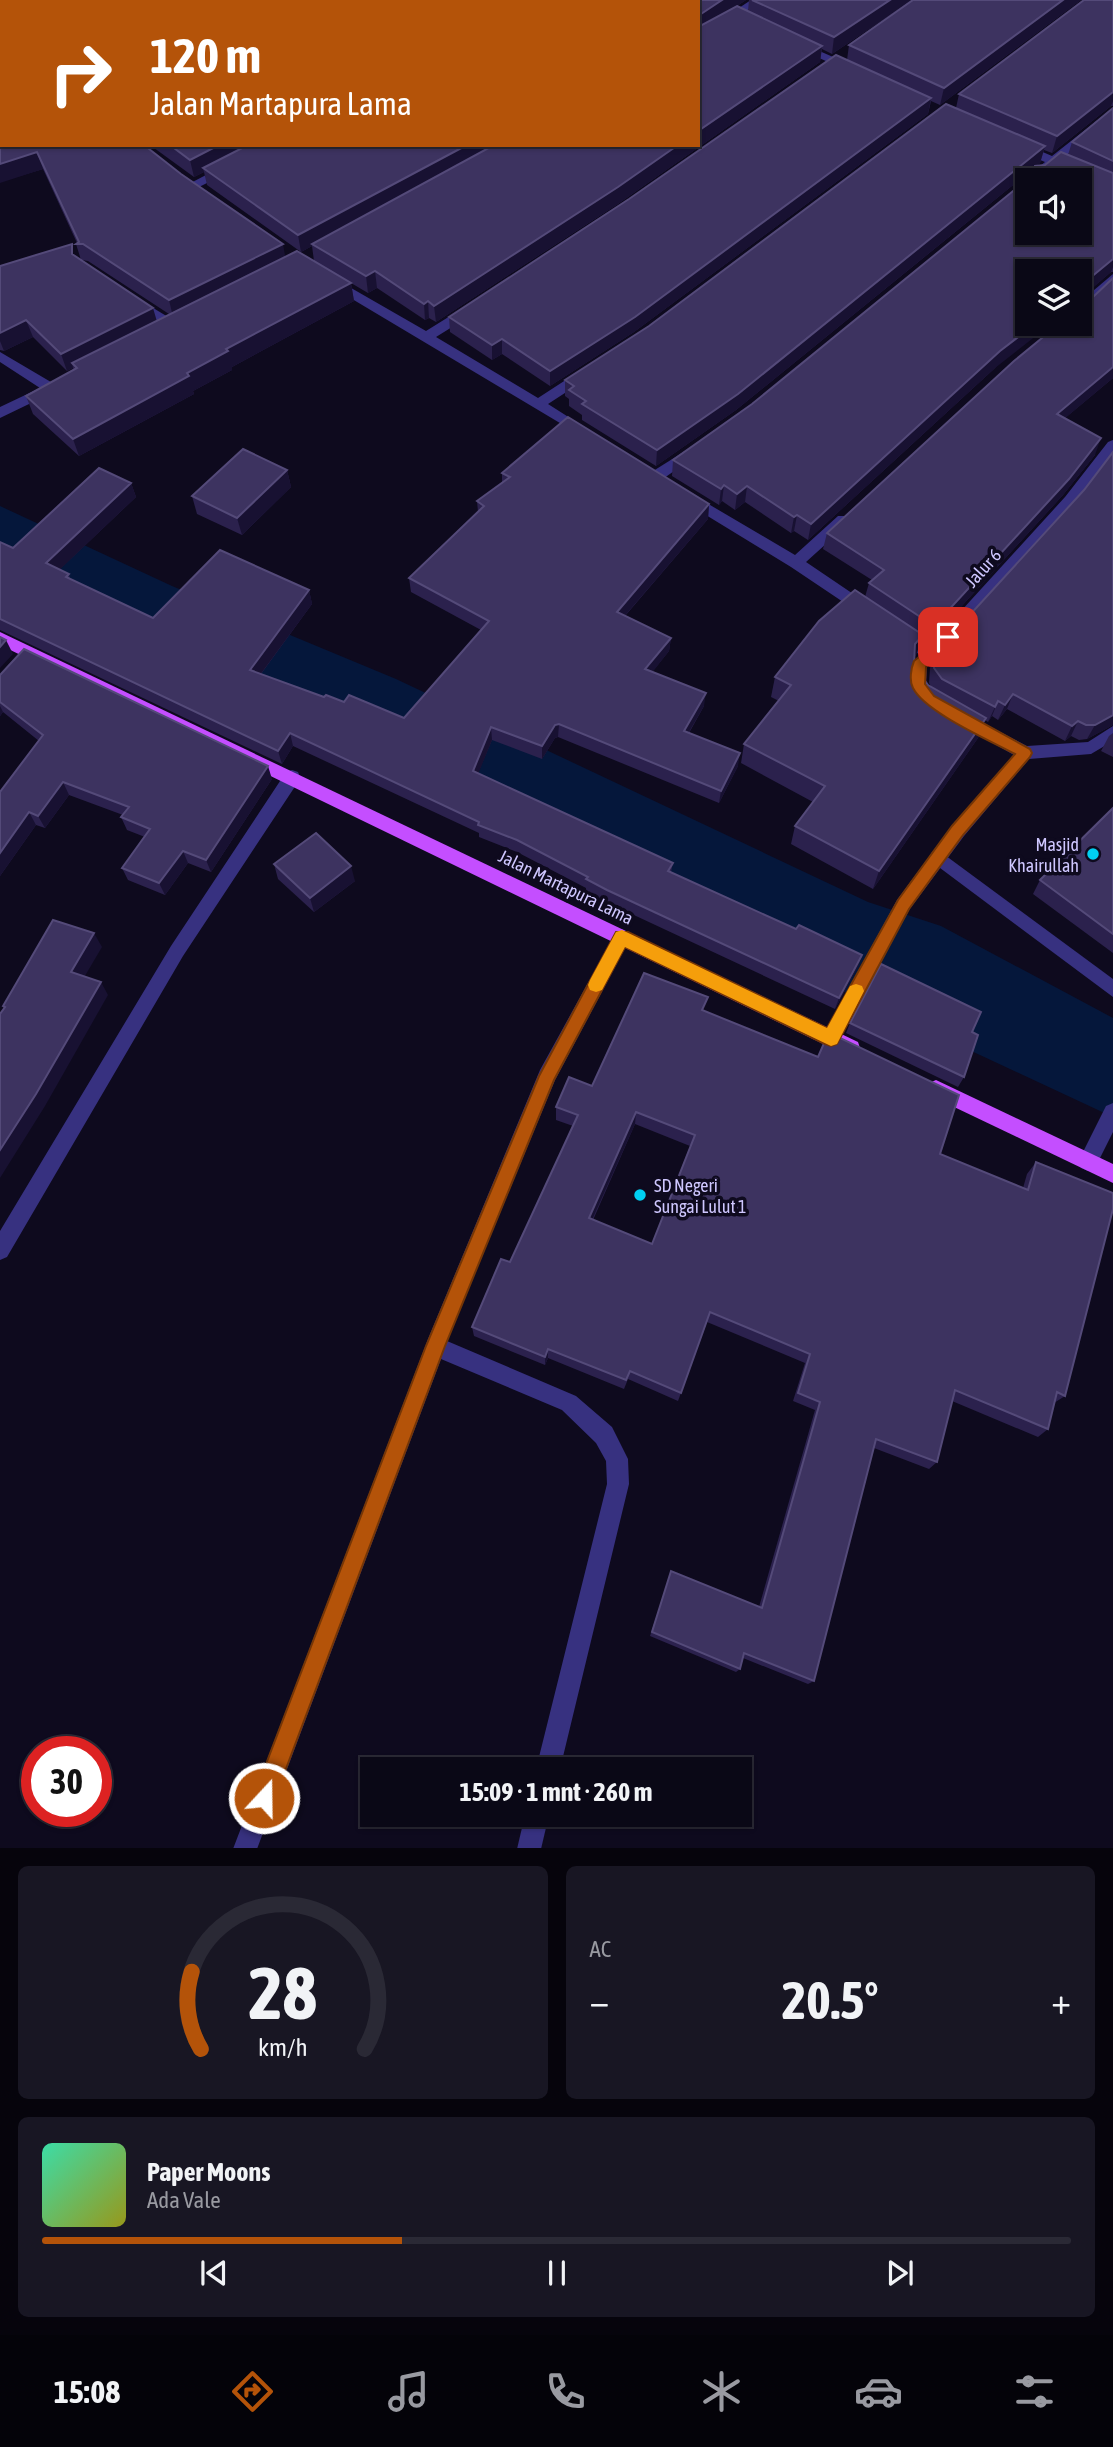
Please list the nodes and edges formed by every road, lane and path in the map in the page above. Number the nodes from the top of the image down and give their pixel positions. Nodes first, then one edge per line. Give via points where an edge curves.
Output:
1 (758, 0) edge
2 (734, 16) junction
3 (747, 22) edge
4 (700, 39) edge
5 (785, 39) edge
6 (841, 58) junction
7 (822, 71) edge
8 (859, 73) edge
9 (1113, 111) edge
10 (1004, 140) edge
11 (1052, 162) junction
12 (238, 163) edge
13 (1045, 168) edge
14 (191, 186) edge
15 (1113, 187) edge
16 (323, 275) edge
17 (1113, 278) edge
18 (128, 296) edge
19 (1092, 298) edge
20 (480, 304) edge
21 (173, 326) edge
22 (426, 337) junction
23 (0, 356) edge
24 (596, 367) edge
25 (539, 403) junction
26 (0, 413) edge
27 (597, 440) edge
28 (1113, 445) edge
29 (699, 446) edge
30 (852, 512) edge
31 (796, 563) junction
32 (0, 638) edge
33 (929, 653) junction
34 (1113, 732) edge
35 (1025, 753) junction
36 (292, 777) junction
37 (938, 857) junction
38 (622, 937) junction
39 (1113, 989) edge
40 (831, 1038) junction
41 (867, 1056) edge
42 (916, 1080) edge
43 (1111, 1116) edge
44 (1088, 1163) junction
45 (1113, 1174) edge
46 (0, 1250) edge
47 (435, 1346) junction
48 (551, 1757) edge
49 (534, 1827) edge
50 (245, 1848) edge
51 (529, 1848) edge

1 - 2 street
2 - 3 street
2 - 4 street
5 - 6 street
6 - 7 street
6 - 8 street
9 - 11 street
10 - 11 street
11 - 13 street
11 - 15 street
12 - 14 street
16 - 22 street
17 - 19 street
18 - 21 street
20 - 22 street
22 - 25 street
23 - 26 street via 57,385
24 - 25 street
25 - 27 street
28 - 33 street, Jalur 6 via 1070,500
29 - 31 street via 661,480
30 - 31 street
31 - 33 street
32 - 36 main road, Jalan Martapura Lama via 23,656
33 - 35 street, Jalur 6 via 919,665 918,685 935,703
34 - 35 street via 1091,748
35 - 37 street
36 - 38 main road, Jalan Martapura Lama
36 - 46 street via 177,951
37 - 39 street
37 - 40 street via 903,905
38 - 40 main road, Jalan Martapura Lama
38 - 47 street via 547,1076
40 - 41 main road, Jalan Martapura Lama
42 - 44 main road
43 - 44 street
44 - 45 main road
47 - 48 street via 569,1403 604,1435 617,1459 618,1484
47 - 50 street
49 - 51 street

